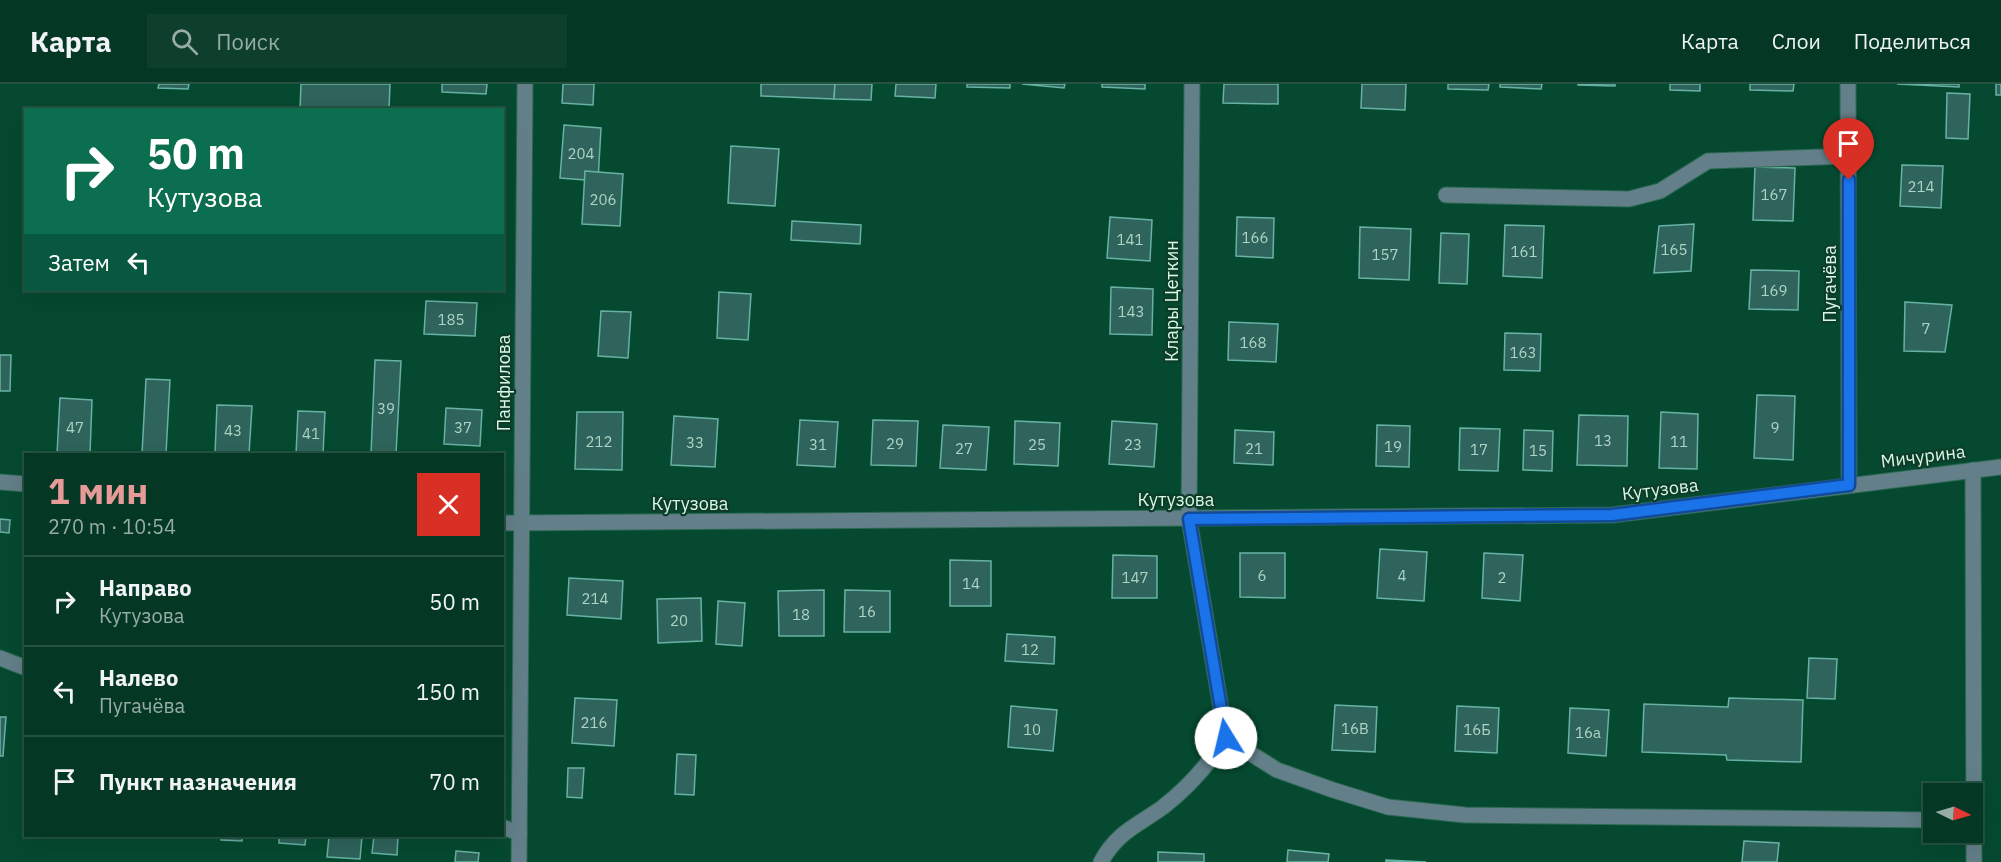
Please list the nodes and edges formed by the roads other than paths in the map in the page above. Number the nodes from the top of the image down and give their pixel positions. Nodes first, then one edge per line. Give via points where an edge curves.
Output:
1 (525, 84) edge
2 (1192, 84) edge
3 (1848, 84) edge
4 (1849, 156) junction
5 (1446, 195) dead end
6 (2001, 467) edge
7 (1973, 470) junction
8 (0, 482) edge
9 (24, 484) edge
10 (1849, 485) junction
11 (1189, 519) junction
12 (504, 523) edge
13 (521, 524) junction
14 (0, 658) edge
15 (24, 667) edge
16 (1226, 738) junction
17 (1973, 783) edge
18 (1923, 820) edge
19 (504, 828) edge
20 (519, 833) junction
21 (1974, 843) edge
22 (519, 862) edge
23 (1101, 862) edge
24 (1974, 862) edge

1 - 13 street, Панфилова
2 - 11 street, Клары Цеткин
3 - 4 street, Пугачёва
4 - 5 street via 1708,161 1660,191 1629,199
4 - 10 street, Пугачёва
6 - 7 street, Мичурина
7 - 10 street, Мичурина
7 - 17 street
8 - 9 street
10 - 11 street, Кутузова via 1612,515
11 - 13 street, Кутузова
11 - 16 street, Клары Цеткин
12 - 13 street, Кутузова
13 - 20 street, Панфилова
14 - 15 street
16 - 18 street via 1277,770 1388,807 1465,815
16 - 23 street via 1204,770 1162,807 1118,837
19 - 20 street
20 - 22 street, Панфилова
21 - 24 street

